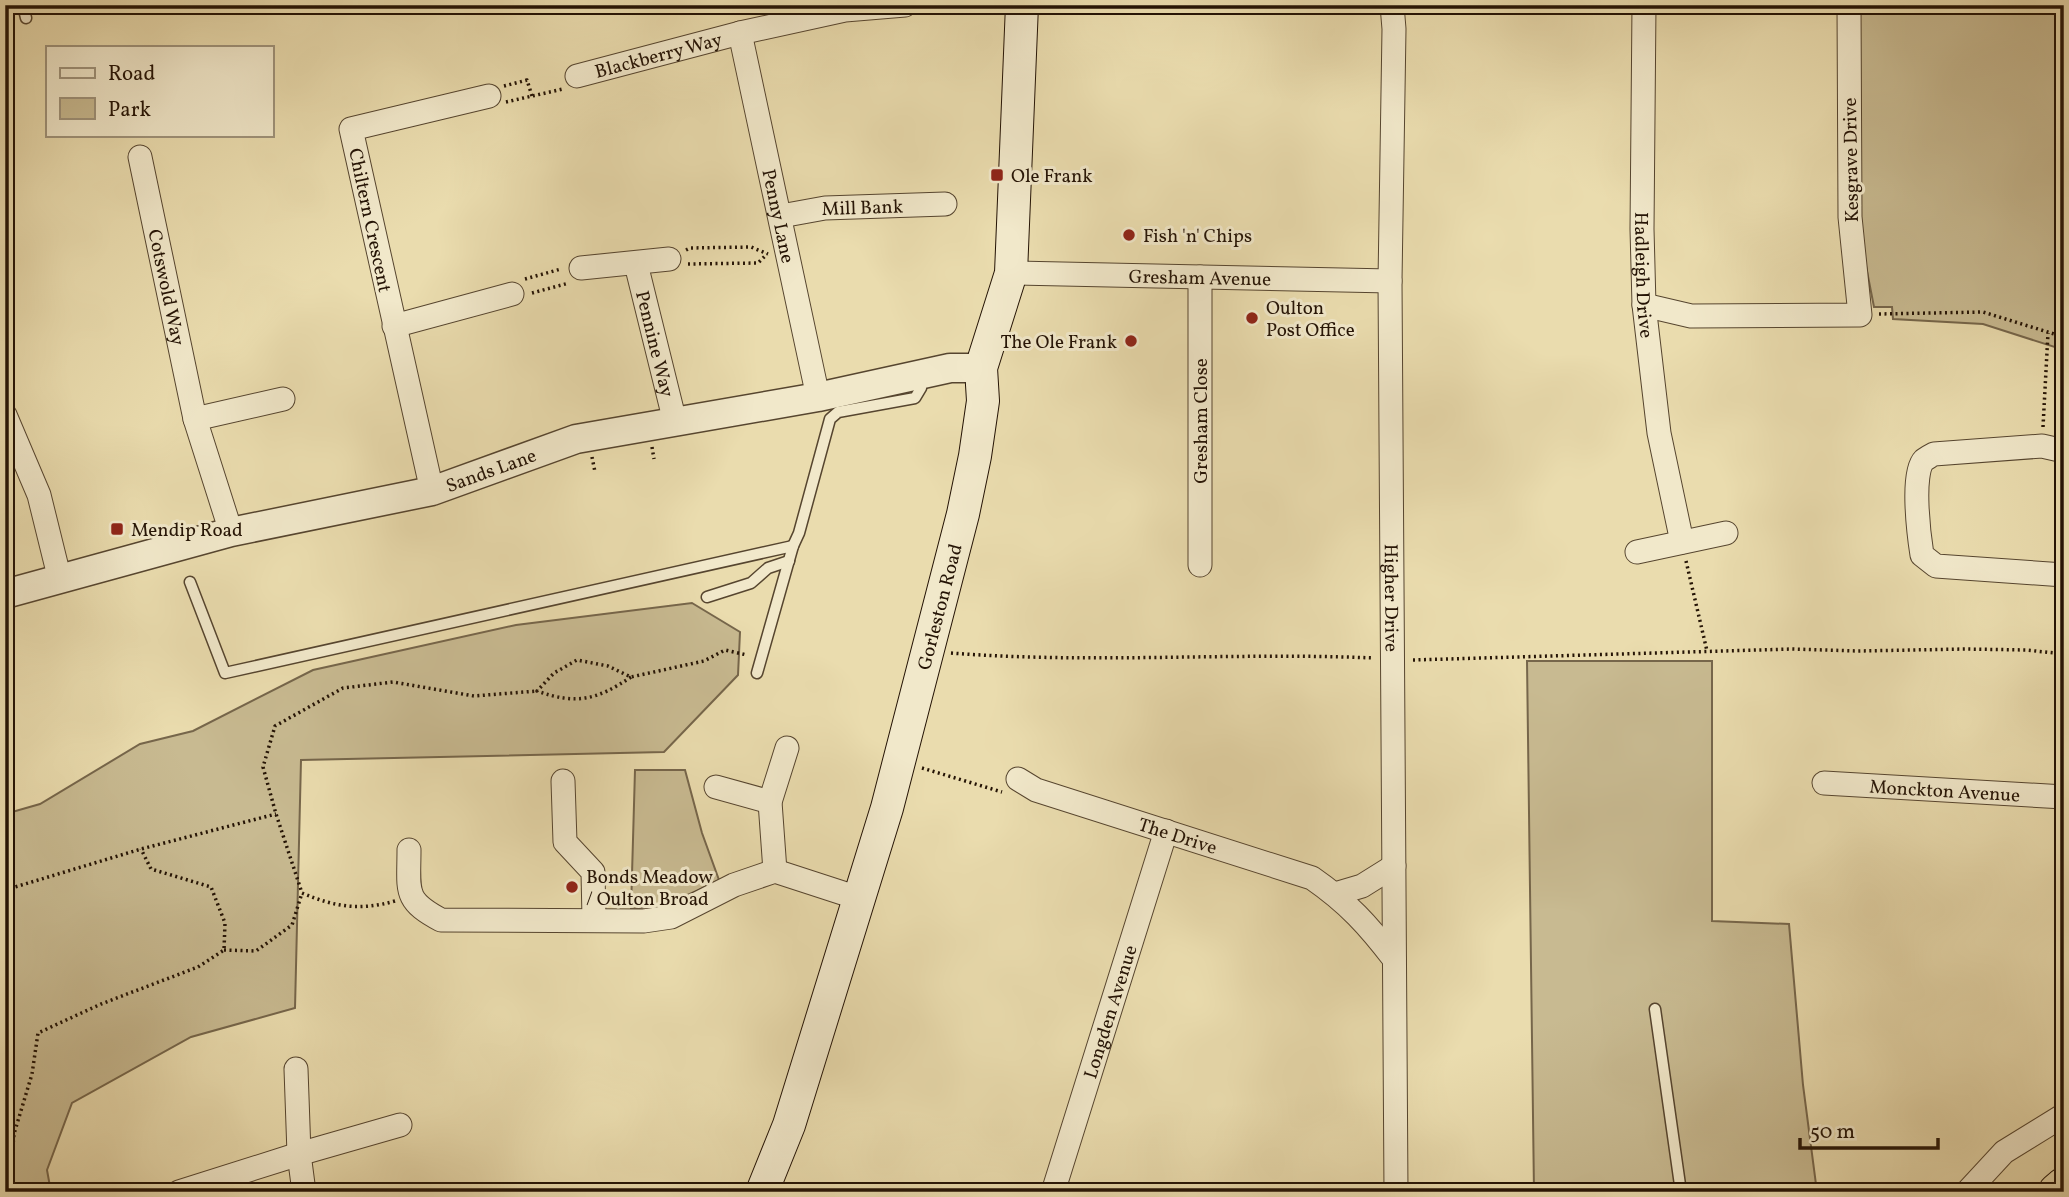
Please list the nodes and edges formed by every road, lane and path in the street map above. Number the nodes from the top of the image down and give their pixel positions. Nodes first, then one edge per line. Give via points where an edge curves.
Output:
1 (23, 5) edge
2 (905, 5) edge
3 (1022, 5) edge
4 (1392, 5) edge
5 (1644, 5) edge
6 (1849, 5) edge
7 (26, 18) dead end
8 (5, 24) edge
9 (740, 33) junction
10 (5, 50) edge
11 (577, 76) joint
12 (489, 96) junction
13 (532, 96) junction
14 (140, 157) dead end
15 (945, 204) dead end
16 (781, 216) junction
17 (778, 254) junction
18 (669, 259) junction
19 (636, 264) junction
20 (581, 268) junction
21 (1012, 273) junction
22 (1200, 277) junction
23 (1390, 281) junction
24 (512, 294) junction
25 (1644, 305) junction
26 (1870, 315) junction
27 (394, 326) junction
28 (2048, 332) junction
29 (2064, 337) edge
30 (981, 368) junction
31 (922, 374) junction
32 (818, 397) junction
33 (283, 399) dead end
34 (5, 415) edge
35 (195, 419) junction
36 (675, 422) junction
37 (653, 448) dead end
38 (2053, 449) edge
39 (592, 457) dead end
40 (654, 459) dead end
41 (595, 472) dead end
42 (432, 491) junction
43 (231, 532) junction
44 (1726, 533) dead end
45 (1682, 542) junction
46 (793, 546) junction
47 (1637, 552) dead end
48 (789, 561) junction
49 (1200, 565) dead end
50 (2064, 576) edge
51 (60, 580) junction
52 (190, 582) dead end
53 (5, 593) edge
54 (707, 597) dead end
55 (929, 648) junction
56 (1707, 651) junction
57 (2064, 654) edge
58 (762, 658) junction
59 (1393, 659) junction
60 (757, 673) dead end
61 (631, 677) junction
62 (537, 691) junction
63 (787, 748) dead end
64 (899, 762) junction
65 (1018, 779) joint
66 (563, 781) dead end
67 (1824, 783) dead end
68 (716, 787) dead end
69 (2064, 797) edge
70 (770, 802) junction
71 (276, 814) junction
72 (1166, 831) junction
73 (141, 849) junction
74 (409, 850) dead end
75 (1394, 866) junction
76 (775, 870) junction
77 (5, 890) edge
78 (302, 893) junction
79 (1335, 894) junction
80 (412, 897) junction
81 (859, 898) junction
82 (594, 919) junction
83 (224, 950) junction
84 (1394, 960) junction
85 (1655, 1009) dead end
86 (296, 1069) dead end
87 (2064, 1115) edge
88 (400, 1125) dead end
89 (299, 1153) junction
90 (2064, 1186) edge
91 (9, 1192) edge
92 (178, 1192) edge
93 (303, 1192) edge
94 (762, 1192) edge
95 (1053, 1192) edge
96 (1396, 1192) edge
97 (1681, 1192) edge
98 (1967, 1192) edge
99 (2057, 1192) edge

1 - 7 lane
2 - 9 street, Blackberry Way via 845,10
3 - 21 main road, Gorleston Road
4 - 23 street, Higher Drive
5 - 25 street, Hadleigh Drive
6 - 26 street, Kesgrave Drive via 1850,217
8 - 10 path
9 - 11 street, Blackberry Way
9 - 16 street, Penny Lane
11 - 13 path via 567,88
12 - 13 path via 499,103
12 - 13 path via 495,88 527,80
12 - 27 street, Chiltern Crescent via 351,129
14 - 35 street, Cotswold Way
15 - 16 street, Mill Bank via 825,208
16 - 17 street, Penny Lane
17 - 18 path via 758,262 693,266
17 - 18 path via 751,247 690,248
17 - 32 street, Penny Lane
18 - 19 street, Pennine Way
19 - 20 street, Pennine Way
19 - 36 street, Pennine Way
20 - 24 path via 568,284
20 - 24 path via 520,281
21 - 22 street, Gresham Avenue
21 - 30 main road, Gorleston Road
22 - 23 street, Gresham Avenue
22 - 49 street, Gresham Close
23 - 59 street, Higher Drive
24 - 27 street
25 - 26 street via 1691,316
25 - 45 street, Hadleigh Drive via 1659,433
26 - 28 path via 1983,312
27 - 42 street, Chiltern Crescent
28 - 29 path
28 - 38 path
30 - 31 street, Sands Lane
30 - 55 main road, Gorleston Road via 983,401 975,456
31 - 32 street, Sands Lane
31 - 46 lane via 915,398 838,412 830,419
32 - 36 street, Sands Lane
33 - 35 street
34 - 51 street via 39,495
35 - 43 street, Cotswold Way
36 - 42 street, Sands Lane via 576,439
37 - 40 path
38 - 50 street via 1934,454 1923,461 1918,473 1916,559 1936,566
39 - 41 path
42 - 43 street, Sands Lane
43 - 51 street, Sands Lane
44 - 45 street
45 - 47 street
45 - 56 path
46 - 48 lane
46 - 52 lane via 225,673
48 - 54 lane via 768,568 733,591
48 - 58 lane
51 - 53 street, Sands Lane
55 - 59 path via 1062,658
55 - 64 main road, Gorleston Road
56 - 57 path via 1966,649
56 - 59 path
58 - 60 lane
58 - 61 path via 725,650 704,661
59 - 75 street, Higher Drive
61 - 62 path via 608,692 577,701
61 - 62 path via 578,660 554,673
62 - 71 path via 474,696 393,682 343,688 275,726 263,767
63 - 70 street
64 - 65 path via 1008,793
64 - 81 main road, Gorleston Road
65 - 72 street, The Drive via 1036,790
66 - 82 street via 565,842 593,872
67 - 69 street, Monckton Avenue
68 - 70 street
70 - 76 street
71 - 73 path
71 - 78 path
72 - 79 street, The Drive via 1312,878
72 - 95 street, Longden Avenue
73 - 77 path
73 - 83 path via 151,869 211,887 225,923
74 - 80 street
75 - 79 street via 1362,886
75 - 84 street, Higher Drive
76 - 81 street
76 - 82 street via 734,885 671,918
78 - 80 path via 328,904 372,907
78 - 83 path via 292,925 256,951
79 - 84 street, The Drive
80 - 82 street via 420,909 442,920
81 - 94 main road, Gorleston Road via 789,1125
83 - 91 path via 198,967 38,1033 32,1074 14,1134
84 - 96 street, Higher Drive
85 - 97 lane
86 - 89 street
87 - 98 street via 2004,1152
88 - 89 street
89 - 92 street
89 - 93 street
90 - 99 highway

